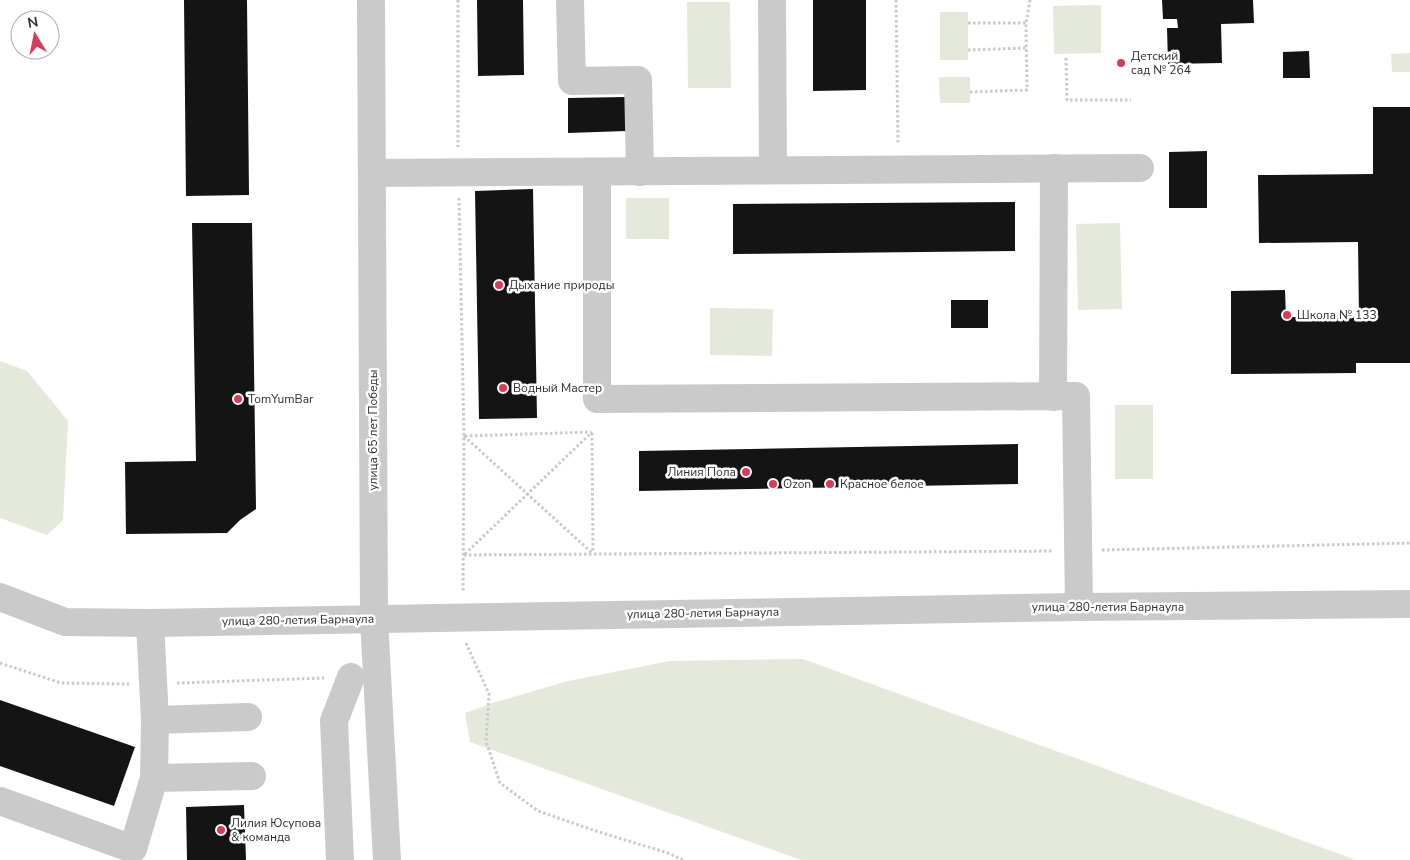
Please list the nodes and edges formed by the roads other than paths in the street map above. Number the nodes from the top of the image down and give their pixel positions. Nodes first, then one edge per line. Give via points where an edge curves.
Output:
1 (371, 0) edge
2 (570, 0) edge
3 (772, 0) edge
4 (1054, 168) junction
5 (1140, 168) dead end
6 (774, 170) junction
7 (597, 172) junction
8 (640, 172) junction
9 (372, 173) junction
10 (1053, 397) junction
11 (0, 597) edge
12 (1410, 604) edge
13 (1078, 607) junction
14 (374, 619) junction
15 (150, 623) junction
16 (351, 677) dead end
17 (248, 717) dead end
18 (155, 720) junction
19 (252, 776) dead end
20 (154, 778) junction
21 (0, 801) edge
22 (133, 855) edge
23 (340, 860) edge
24 (387, 860) edge

1 - 9 street, улица 65 лет Победы
2 - 8 street via 572,81 638,80
3 - 6 street
4 - 5 street
4 - 6 street
4 - 10 street
6 - 8 street
7 - 8 street
7 - 9 street
7 - 10 street via 598,399
9 - 14 street, улица 65 лет Победы
10 - 13 street via 1076,396
11 - 15 street, улица 280-летия Барнаула via 65,622
12 - 13 street, улица 280-летия Барнаула
13 - 14 street, улица 280-летия Барнаула
14 - 15 street, улица 280-летия Барнаула
14 - 24 street, улица 65 лет Победы
15 - 18 street
16 - 23 street via 334,721
17 - 18 street
18 - 20 street
19 - 20 street
20 - 22 street
21 - 22 street

